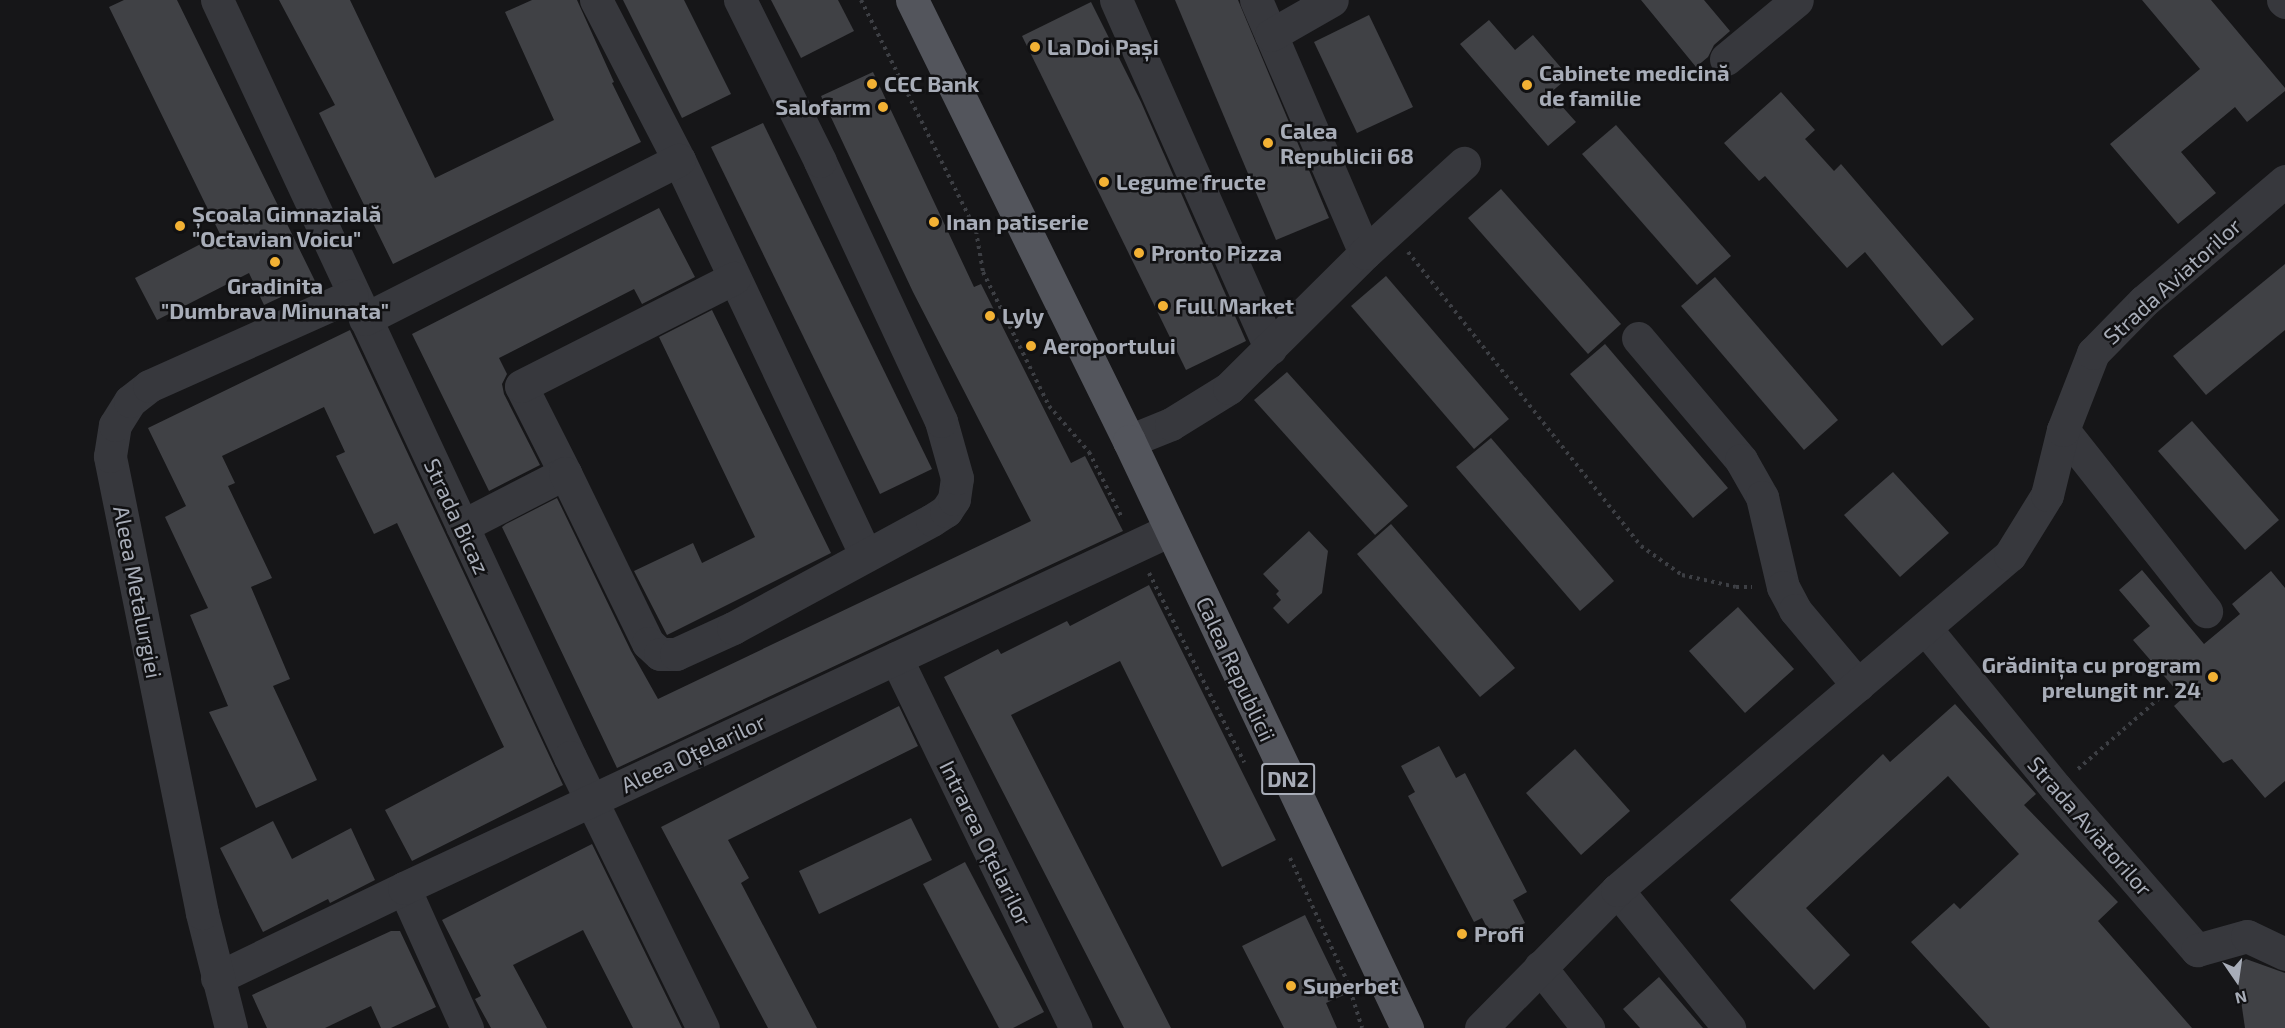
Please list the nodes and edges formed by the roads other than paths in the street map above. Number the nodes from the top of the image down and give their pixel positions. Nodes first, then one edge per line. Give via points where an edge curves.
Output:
1 (217, 0) edge
2 (596, 0) edge
3 (740, 0) edge
4 (912, 0) edge
5 (1116, 0) edge
6 (1256, 0) edge
7 (1332, 0) edge
8 (1797, 0) edge
9 (1271, 35) junction
10 (1726, 59) dead end
11 (679, 160) junction
12 (1464, 163) dead end
13 (2285, 181) edge
14 (1365, 253) junction
15 (734, 278) junction
16 (359, 307) junction
17 (1638, 338) dead end
18 (1270, 348) junction
19 (2063, 430) junction
20 (1129, 441) junction
21 (565, 473) junction
22 (462, 526) junction
23 (1170, 530) junction
24 (865, 554) junction
25 (2206, 611) dead end
26 (1925, 628) junction
27 (896, 658) junction
28 (1858, 685) junction
29 (591, 800) junction
30 (404, 888) junction
31 (1617, 890) junction
32 (2285, 954) edge
33 (1540, 967) junction
34 (217, 978) junction
35 (231, 1028) edge
36 (467, 1028) edge
37 (703, 1028) edge
38 (1076, 1028) edge
39 (1407, 1028) edge
40 (1481, 1028) edge
41 (1588, 1028) edge
42 (1729, 1028) edge

1 - 16 street, Strada Bicaz
2 - 11 street
3 - 24 street via 941,421 957,478 954,499 946,511
4 - 20 main road, Calea Republicii / DN2
5 - 18 street
6 - 9 street
7 - 9 street
8 - 10 street
9 - 14 street
11 - 15 street
11 - 16 street, Aleea Metalurgiei
12 - 14 street
13 - 19 street, Strada Aviatorilor via 2144,301 2093,353
14 - 18 street
15 - 21 street via 521,386
15 - 24 street
16 - 22 street, Strada Bicaz
16 - 34 street, Aleea Metalurgiei via 149,386 130,401 115,425 110,456
17 - 28 street via 1742,460 1762,497 1783,587 1796,610
18 - 20 street via 1229,388 1171,424
19 - 25 street
19 - 26 street, Strada Aviatorilor via 2047,495 2010,555
20 - 23 main road, Calea Republicii / DN2
21 - 22 street
21 - 24 street via 636,623 648,644 660,654 676,654 698,645
22 - 29 street, Strada Bicaz
23 - 27 street, Aleea Oțelarilor
23 - 39 main road, Calea Republicii / DN2
26 - 28 street, Strada Aviatorilor
26 - 32 street, Strada Aviatorilor via 2056,788 2198,950 2247,936
27 - 29 street, Aleea Oțelarilor
27 - 38 street, Intrarea Oțelarilor
28 - 31 street, Strada Aviatorilor
29 - 30 street, Aleea Oțelarilor
29 - 37 street, Strada Bicaz
30 - 34 street, Aleea Oțelarilor
30 - 36 street
31 - 33 street, Strada Aviatorilor
31 - 42 street
33 - 40 street, Strada Aviatorilor
33 - 41 street
34 - 35 street, Aleea Metalurgiei

